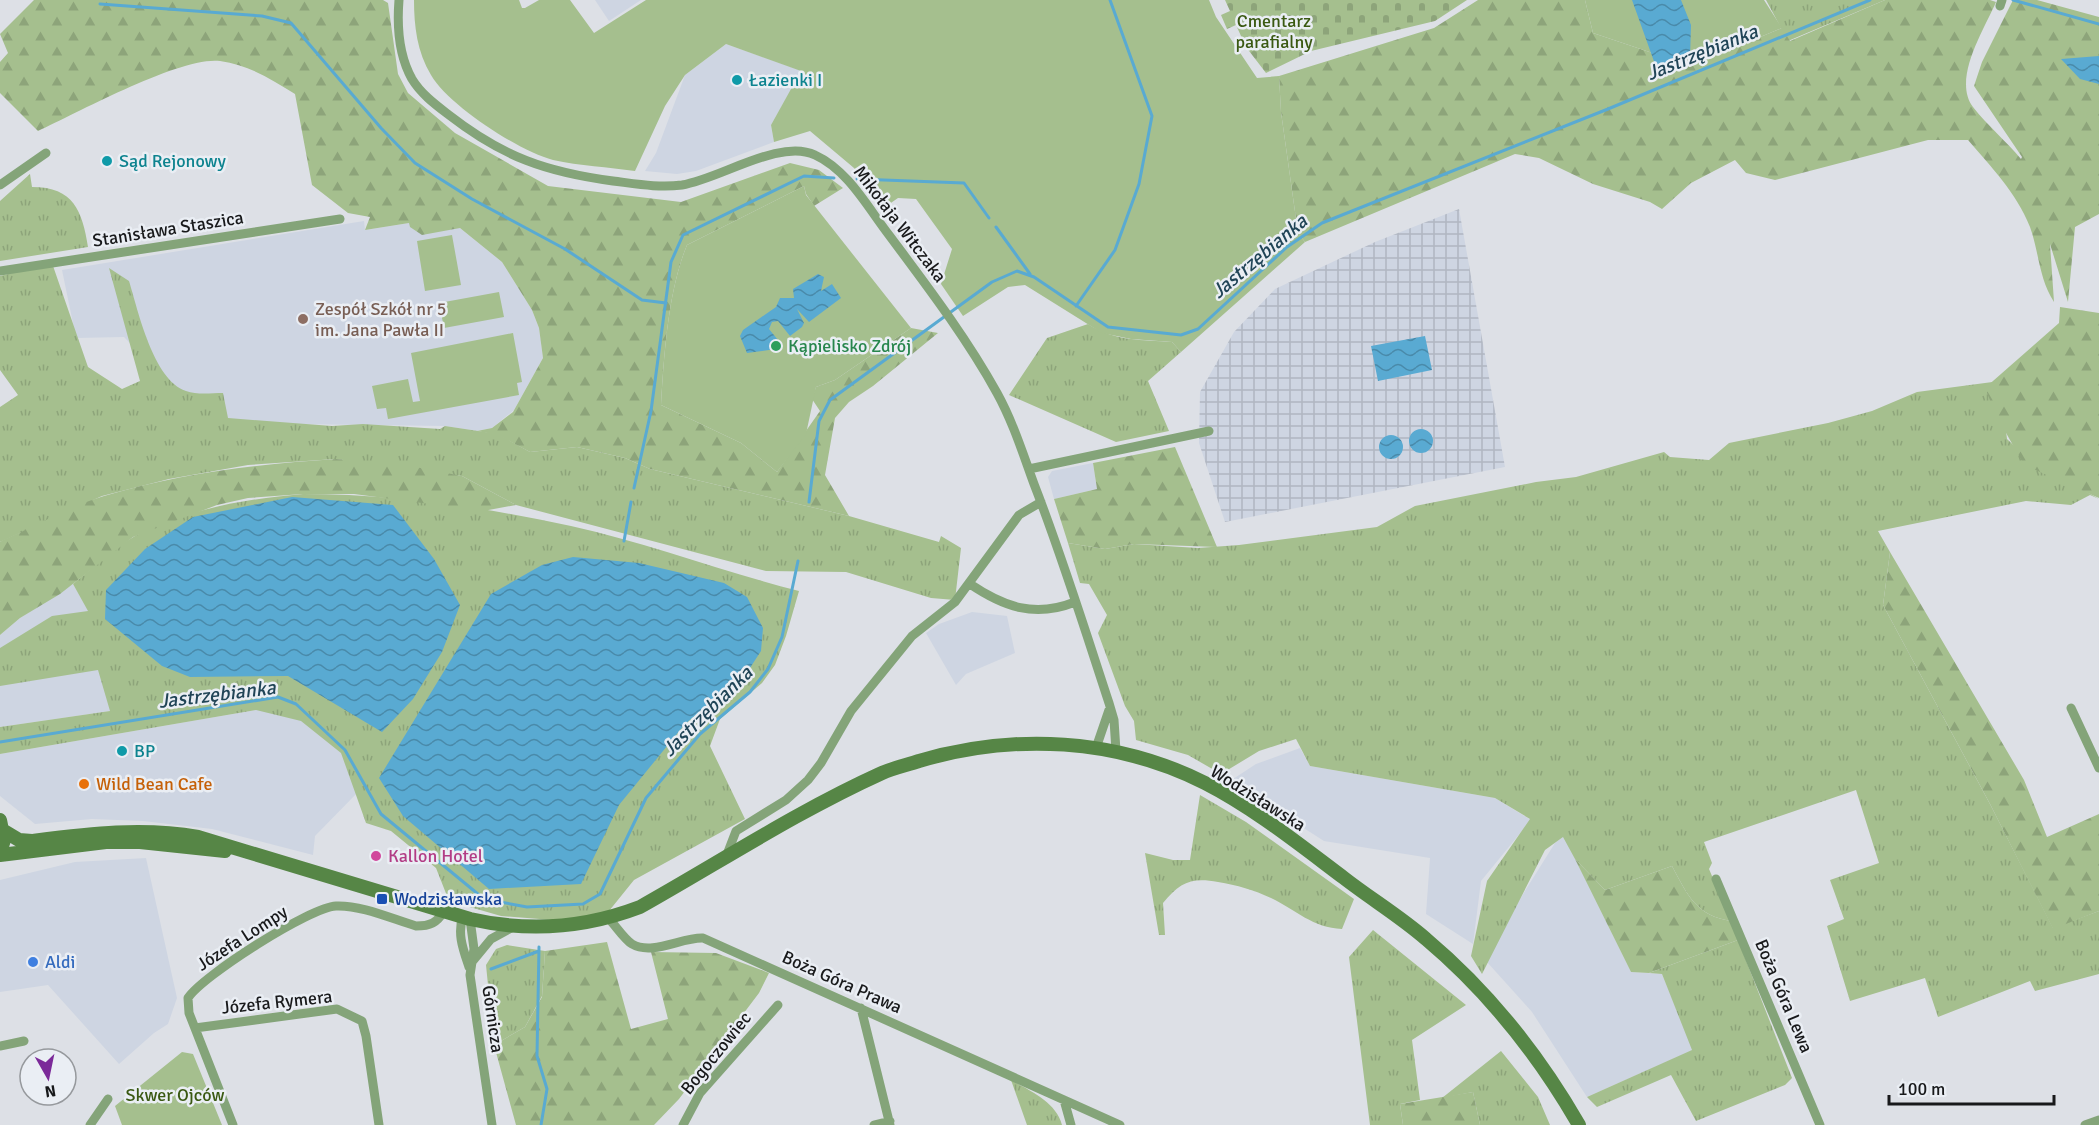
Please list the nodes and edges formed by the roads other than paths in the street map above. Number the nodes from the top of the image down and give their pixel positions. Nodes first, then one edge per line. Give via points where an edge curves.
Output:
1 (399, 0) edge
2 (46, 153) dead end
3 (0, 185) edge
4 (340, 219) dead end
5 (0, 271) edge
6 (1209, 431) dead end
7 (1029, 469) junction
8 (1041, 502) junction
9 (970, 584) junction
10 (1075, 602) junction
11 (2072, 708) dead end
12 (1109, 710) junction
13 (1096, 748) junction
14 (1116, 752) junction
15 (2099, 768) edge
16 (2, 826) edge
17 (242, 852) junction
18 (0, 854) edge
19 (725, 859) junction
20 (1716, 879) dead end
21 (444, 911) junction
22 (466, 917) junction
23 (609, 919) junction
24 (514, 926) junction
25 (469, 966) junction
26 (778, 1005) dead end
27 (861, 1008) junction
28 (195, 1028) junction
29 (24, 1041) dead end
30 (0, 1046) edge
31 (108, 1099) dead end
32 (1064, 1101) junction
33 (2099, 1120) edge
34 (890, 1123) edge
35 (90, 1125) edge
36 (233, 1125) edge
37 (379, 1125) edge
38 (492, 1125) edge
39 (683, 1125) edge
40 (874, 1125) edge
41 (1071, 1125) edge
42 (1120, 1125) edge
43 (1579, 1125) edge
44 (1820, 1125) edge
45 (2085, 1125) edge

1 - 7 street, Mikołaja Witczaka via 401,47 412,79 431,101 497,147 529,164 559,173 664,186 695,182 774,154 809,152 829,162 847,179 953,323 997,394
2 - 3 street
4 - 5 street, Stanisława Staszica
6 - 7 street
7 - 8 street
8 - 9 street via 1018,515
8 - 10 street
9 - 10 street via 1017,609 1042,610
9 - 19 street via 955,602 912,636 851,711 808,780 786,800 736,831
10 - 12 street
11 - 15 street
12 - 13 street
12 - 14 street via 1114,720
13 - 14 main road, Wodzisławska
13 - 19 main road, Wodzisławska via 1024,743 936,756 884,772
14 - 43 main road, Wodzisławska via 1203,782 1243,805 1424,937 1509,1021 1548,1072
16 - 17 main road, Wodzisławska via 19,840 120,830 176,833
16 - 18 main road
17 - 18 main road, Wodzisławska via 106,842
17 - 21 main road, Wodzisławska
19 - 23 main road, Wodzisławska via 640,907
20 - 44 street, Boża Góra Lewa
21 - 22 main road, Wodzisławska
21 - 28 street, Józefa Lompy via 439,920 417,926 348,906 317,910 193,989 188,998
22 - 24 main road, Wodzisławska
22 - 25 street, Górnicza via 474,949
23 - 24 main road, Wodzisławska via 555,927
23 - 27 street, Boża Góra Prawa via 633,945 653,948 691,937 703,938
24 - 25 street via 490,939
25 - 38 street, Górnicza
26 - 39 street, Bogoczowiec via 700,1093
27 - 32 street, Boża Góra Prawa
27 - 34 street
28 - 36 street, Józefa Lompy
28 - 37 street, Józefa Rymera via 337,1009 349,1013 362,1021 366,1035
29 - 30 street
31 - 35 street
32 - 41 street
32 - 42 street, Boża Góra Prawa
33 - 45 street
34 - 40 street

